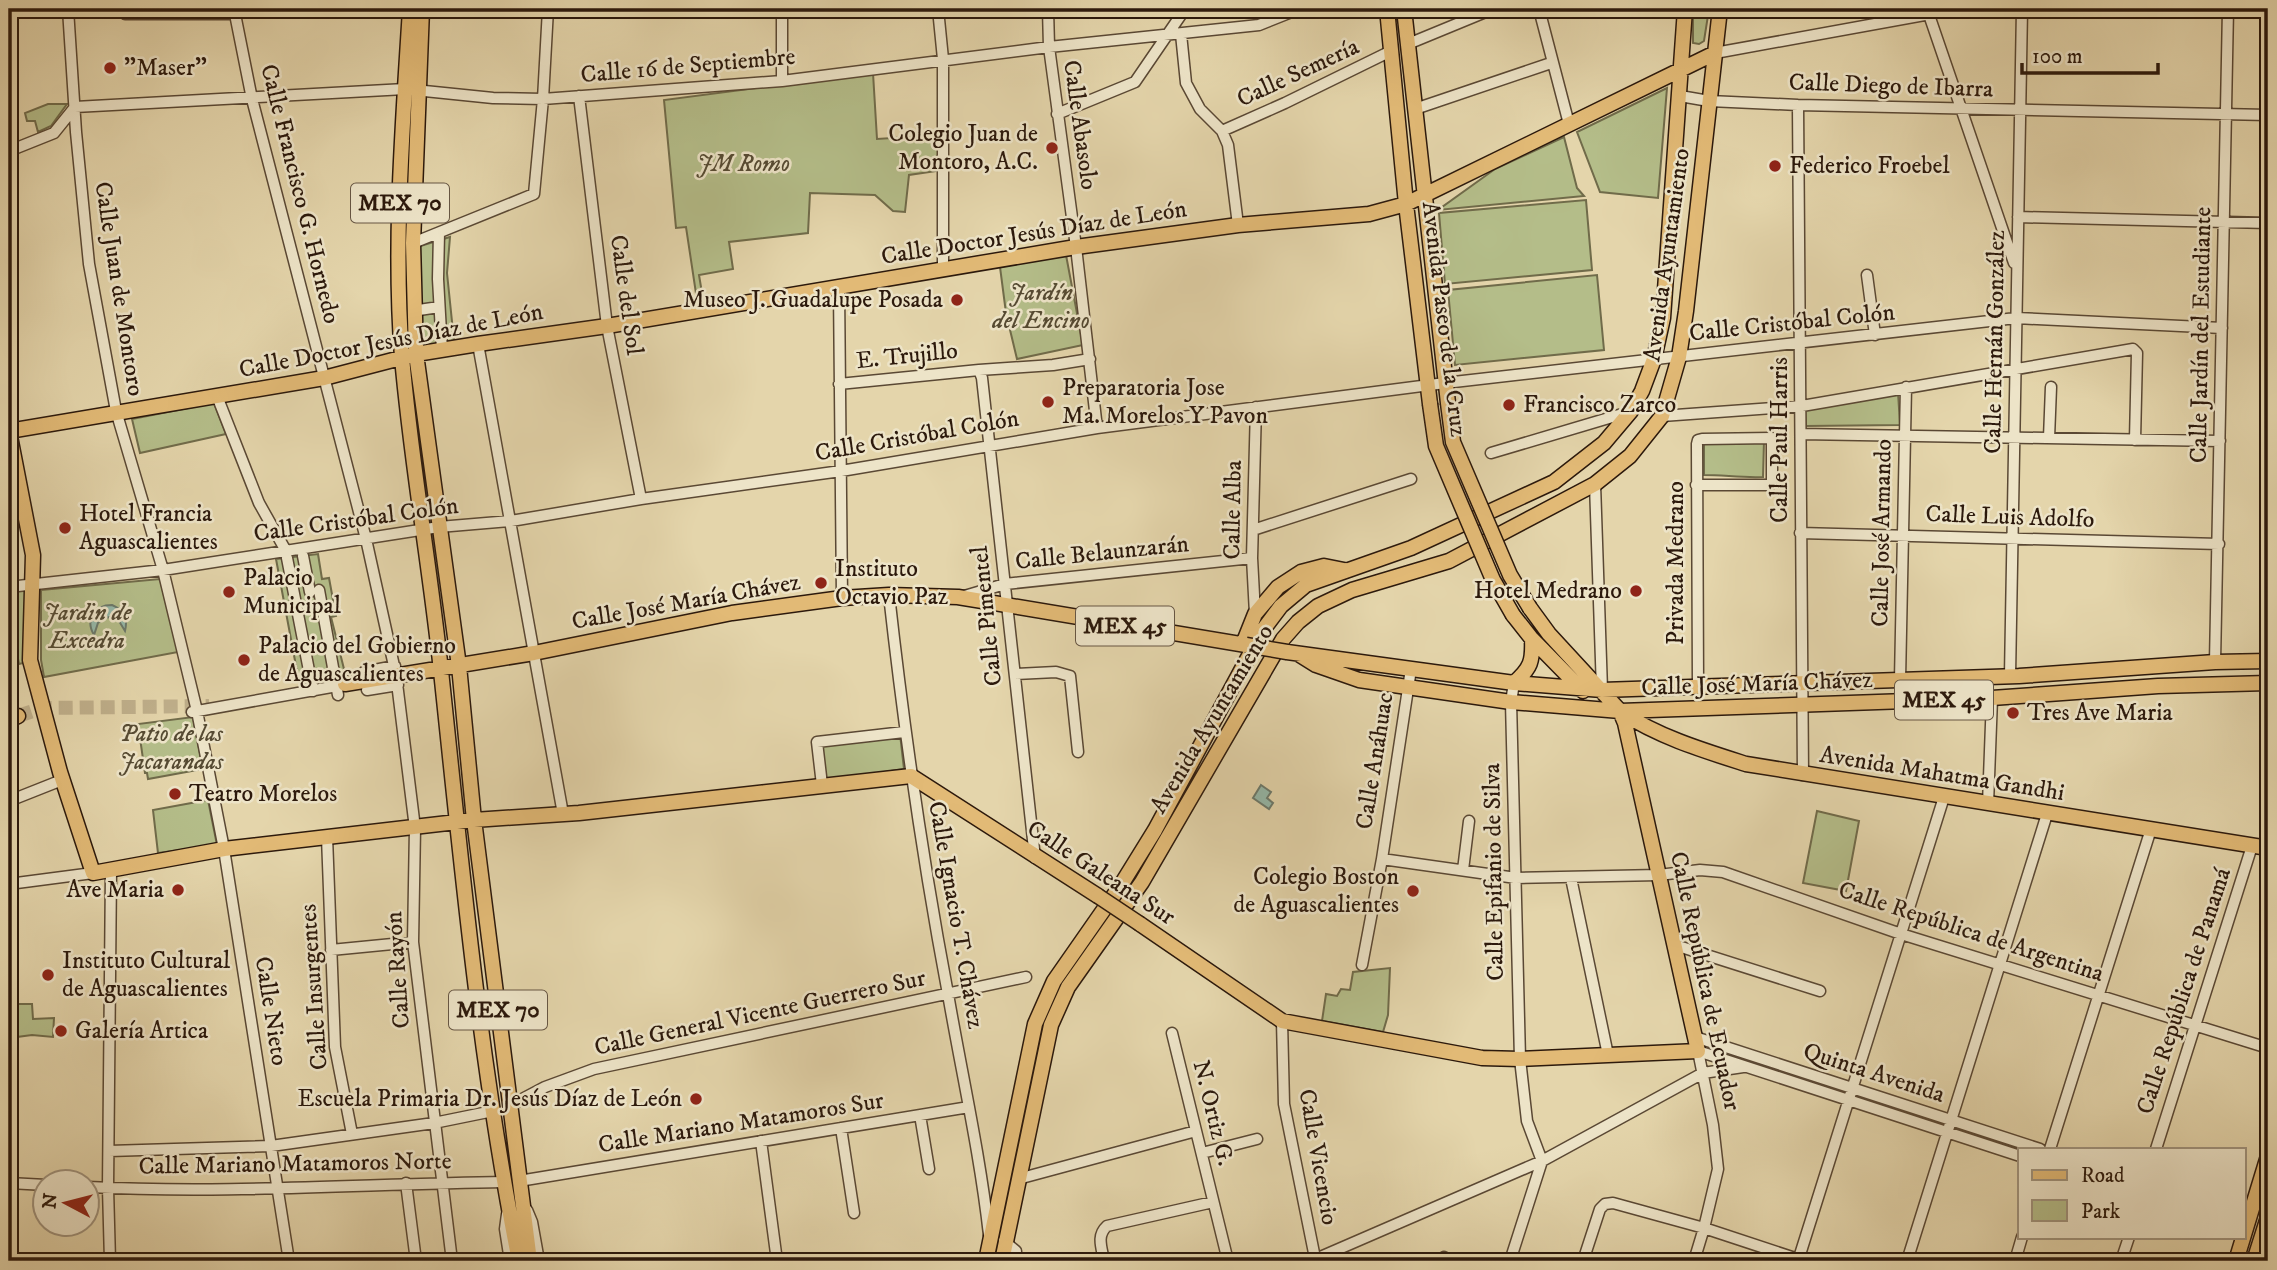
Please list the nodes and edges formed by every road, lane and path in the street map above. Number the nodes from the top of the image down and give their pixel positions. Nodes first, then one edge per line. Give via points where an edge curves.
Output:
1 (68, 9) edge
2 (410, 9) edge
3 (422, 9) edge
4 (548, 9) edge
5 (938, 9) edge
6 (1048, 9) edge
7 (1185, 9) edge
8 (1299, 9) edge
9 (1387, 9) edge
10 (1404, 9) edge
11 (1493, 9) edge
12 (1539, 9) edge
13 (1685, 9) edge
14 (1720, 9) edge
15 (2022, 9) edge
16 (2228, 9) edge
17 (782, 10) edge
18 (235, 11) edge
19 (1928, 11) edge
20 (727, 12) dead end
21 (125, 13) dead end
22 (1181, 34) junction
23 (1168, 35) junction
24 (1408, 44) junction
25 (1049, 47) junction
26 (1391, 51) junction
27 (1715, 53) junction
28 (943, 59) junction
29 (1551, 63) junction
30 (1682, 69) junction
31 (782, 81) junction
32 (412, 89) junction
33 (579, 96) junction
34 (1680, 96) junction
35 (252, 99) junction
36 (543, 99) junction
37 (1709, 100) junction
38 (1798, 105) junction
39 (75, 107) junction
40 (1415, 109) junction
41 (1962, 110) junction
42 (2020, 111) junction
43 (1057, 114) junction
44 (2226, 114) junction
45 (2268, 115) edge
46 (1569, 124) junction
47 (1222, 131) junction
48 (9, 151) edge
49 (1424, 195) junction
50 (1406, 204) junction
51 (2018, 216) junction
52 (2224, 222) junction
53 (2268, 223) edge
54 (1238, 225) junction
55 (439, 233) junction
56 (413, 243) junction
57 (1076, 247) junction
58 (943, 269) junction
59 (2017, 273) junction
60 (1867, 275) dead end
61 (839, 288) junction
62 (439, 307) junction
63 (419, 310) dead end
64 (2016, 318) junction
65 (607, 326) junction
66 (2222, 328) junction
67 (1875, 335) junction
68 (1801, 343) junction
69 (478, 344) junction
70 (442, 350) junction
71 (409, 356) junction
72 (1679, 357) junction
73 (1090, 359) junction
74 (1654, 359) junction
75 (979, 370) junction
76 (2015, 370) junction
77 (324, 378) junction
78 (1445, 383) junction
79 (839, 384) junction
80 (1427, 386) junction
81 (1906, 387) junction
82 (2051, 387) dead end
83 (217, 396) junction
84 (1802, 406) junction
85 (1256, 407) junction
86 (116, 411) junction
87 (1631, 411) junction
88 (1662, 416) junction
89 (1097, 428) junction
90 (9, 431) edge
91 (1801, 434) junction
92 (1905, 435) junction
93 (2014, 437) junction
94 (2049, 438) junction
95 (2135, 440) junction
96 (2220, 441) junction
97 (990, 444) junction
98 (1491, 453) dead end
99 (841, 471) junction
100 (1411, 479) dead end
101 (1595, 484) junction
102 (1696, 485) junction
103 (641, 499) junction
104 (511, 521) junction
105 (439, 527) junction
106 (423, 529) junction
107 (1253, 530) junction
108 (1800, 533) junction
109 (1903, 536) junction
110 (2012, 538) junction
111 (366, 539) junction
112 (2218, 544) junction
113 (287, 554) junction
114 (303, 556) dead end
115 (1252, 558) junction
116 (163, 570) junction
117 (1345, 571) junction
118 (33, 584) junction
119 (1005, 584) junction
120 (9, 587) edge
121 (889, 595) junction
122 (958, 597) junction
123 (842, 598) junction
124 (1008, 607) junction
125 (1255, 614) junction
126 (1532, 639) junction
127 (1245, 645) junction
128 (1291, 652) junction
129 (534, 653) junction
130 (2268, 661) edge
131 (2215, 662) junction
132 (459, 666) junction
133 (441, 668) junction
134 (1411, 669) junction
135 (365, 671) dead end
136 (1015, 674) junction
137 (396, 675) junction
138 (2010, 676) junction
139 (1900, 680) junction
140 (1514, 683) junction
141 (2268, 683) edge
142 (1803, 684) junction
143 (1698, 686) junction
144 (2158, 686) junction
145 (340, 688) junction
146 (1408, 688) junction
147 (367, 690) dead end
148 (1583, 690) junction
149 (1602, 690) junction
150 (313, 691) junction
151 (1992, 698) junction
152 (1511, 702) junction
153 (1803, 705) junction
154 (1603, 710) junction
155 (195, 711) junction
156 (1620, 711) junction
157 (904, 732) junction
158 (1078, 752) dead end
159 (1804, 775) junction
160 (911, 776) junction
161 (62, 780) junction
162 (822, 785) junction
163 (1944, 797) junction
164 (9, 801) edge
165 (1988, 804) junction
166 (562, 814) junction
167 (2047, 814) junction
168 (474, 820) junction
169 (1469, 821) dead end
170 (456, 823) junction
171 (415, 828) junction
172 (2151, 829) junction
173 (327, 837) junction
174 (2252, 846) junction
175 (2268, 848) edge
176 (223, 849) junction
177 (1035, 858) junction
178 (1382, 859) junction
179 (111, 870) junction
180 (1463, 870) junction
181 (93, 873) junction
182 (1659, 875) junction
183 (1516, 878) junction
184 (1571, 878) junction
185 (9, 884) edge
186 (1901, 934) junction
187 (413, 942) junction
188 (1675, 945) junction
189 (331, 950) junction
190 (1362, 965) dead end
191 (1999, 965) junction
192 (1026, 977) dead end
193 (1820, 991) dead end
194 (947, 993) junction
195 (2099, 994) junction
196 (1282, 1021) junction
197 (2195, 1026) junction
198 (1172, 1033) dead end
199 (1697, 1044) junction
200 (2268, 1048) edge
201 (1608, 1055) junction
202 (1520, 1059) junction
203 (1746, 1067) junction
204 (1703, 1073) junction
205 (1852, 1088) junction
206 (1849, 1100) junction
207 (509, 1105) junction
208 (970, 1107) junction
209 (494, 1111) junction
210 (920, 1115) junction
211 (1951, 1120) junction
212 (435, 1123) junction
213 (841, 1128) junction
214 (1196, 1131) junction
215 (1947, 1132) junction
216 (352, 1134) junction
217 (1257, 1139) dead end
218 (761, 1141) junction
219 (271, 1146) junction
220 (2037, 1148) edge
221 (2050, 1148) edge
222 (2157, 1148) edge
223 (109, 1152) junction
224 (1202, 1153) junction
225 (2018, 1155) edge
226 (2268, 1156) edge
227 (1542, 1161) junction
228 (929, 1169) dead end
229 (1018, 1180) junction
230 (512, 1181) junction
231 (9, 1183) edge
232 (406, 1183) junction
233 (442, 1183) junction
234 (32, 1184) edge
235 (102, 1188) edge
236 (108, 1188) junction
237 (276, 1190) junction
238 (515, 1202) junction
239 (1213, 1202) junction
240 (854, 1213) dead end
241 (2246, 1223) edge
242 (2267, 1227) edge
243 (1704, 1228) junction
244 (2022, 1238) edge
245 (2129, 1238) edge
246 (2242, 1238) edge
247 (997, 1241) junction
248 (1313, 1260) edge
249 (110, 1261) edge
250 (289, 1261) edge
251 (416, 1261) edge
252 (453, 1261) edge
253 (510, 1261) edge
254 (519, 1261) edge
255 (530, 1261) edge
256 (539, 1261) edge
257 (776, 1261) edge
258 (986, 1261) edge
259 (1002, 1261) edge
260 (1015, 1261) edge
261 (1104, 1261) edge
262 (1228, 1261) edge
263 (1510, 1261) edge
264 (1583, 1261) edge
265 (1694, 1261) edge
266 (1800, 1261) edge
267 (1907, 1261) edge
268 (2014, 1261) edge
269 (2121, 1261) edge
270 (2236, 1261) edge
271 (2255, 1261) edge

1 - 39 street, Calle Juan de Montoro
2 - 32 main road, MEX 70
3 - 32 main road, MEX 70
4 - 36 street
5 - 28 street
6 - 25 street, Calle Abasolo
7 - 23 street
8 - 22 street, Calle 16 de Septiembre via 1259,25
9 - 26 main road, Avenida Paseo de la Cruz
10 - 24 main road, Avenida Paseo de la Cruz
11 - 24 street
12 - 29 street
13 - 30 main road, Avenida Ayuntamiento
14 - 27 main road, Avenida Ayuntamiento
15 - 42 street, Calle Hernán González
16 - 44 street, Calle Jardín del Estudiante
17 - 20 street
17 - 31 street
18 - 21 street
18 - 35 street, Calle Francisco G. Hornedo
19 - 27 street, Calle Doctor Jesús Díaz de León
19 - 41 street
22 - 23 street, Calle 16 de Septiembre
22 - 47 street via 1186,83 1200,109
23 - 25 street, Calle 16 de Septiembre
23 - 43 street via 1135,82
24 - 40 main road, Avenida Paseo de la Cruz
25 - 28 street, Calle 16 de Septiembre
25 - 43 street, Calle Abasolo
26 - 47 street, Calle Semería
26 - 50 main road, Avenida Paseo de la Cruz
27 - 30 main road, Calle Doctor Jesús Díaz de León
27 - 37 main road, Avenida Ayuntamiento
28 - 31 street, Calle 16 de Septiembre
28 - 58 street
29 - 40 street
29 - 46 street
30 - 34 main road, Avenida Ayuntamiento
30 - 46 main road, Calle Doctor Jesús Díaz de León
31 - 33 street, Calle 16 de Septiembre
32 - 35 street, Calle 16 de Septiembre
32 - 36 street, Calle 16 de Septiembre via 493,99
32 - 56 main road, MEX 70
32 - 71 main road, MEX 70 via 398,247
33 - 36 street, Calle 16 de Septiembre
33 - 65 street, Calle del Sol
34 - 37 street, Calle Diego de Ibarra
34 - 74 main road, Avenida Ayuntamiento via 1663,318
35 - 39 street, Calle 16 de Septiembre
35 - 77 street, Calle Francisco G. Hornedo
36 - 55 street via 534,194
37 - 38 street, Calle Diego de Ibarra
37 - 72 main road, Avenida Ayuntamiento
38 - 41 street, Calle Diego de Ibarra
38 - 68 street, Calle Paul Harris
39 - 48 street via 54,133
39 - 86 street, Calle Juan de Montoro via 89,264
40 - 49 main road, Avenida Paseo de la Cruz
41 - 42 street, Calle Diego de Ibarra
41 - 59 street
42 - 44 street, Calle Diego de Ibarra
42 - 51 street, Calle Hernán González
43 - 57 street, Calle Abasolo
44 - 45 street, Calle Diego de Ibarra
44 - 52 street, Calle Jardín del Estudiante
46 - 49 main road, Calle Doctor Jesús Díaz de León
47 - 54 street via 1228,145
49 - 50 main road, Calle Doctor Jesús Díaz de León
49 - 78 main road, Avenida Paseo de la Cruz
50 - 54 main road, Calle Doctor Jesús Díaz de León via 1369,214
50 - 80 main road, Avenida Paseo de la Cruz
51 - 52 street
51 - 59 street, Calle Hernán González
52 - 53 street
52 - 66 street, Calle Jardín del Estudiante
54 - 57 main road, Calle Doctor Jesús Díaz de León
55 - 56 street
55 - 62 street
56 - 71 main road, MEX 70
57 - 58 main road, Calle Doctor Jesús Díaz de León
57 - 73 street, Calle Abasolo
58 - 61 main road, Calle Doctor Jesús Díaz de León
59 - 64 street, Calle Hernán González
60 - 67 street
61 - 65 main road, Calle Doctor Jesús Díaz de León
61 - 79 street
62 - 63 street
62 - 70 street
64 - 66 street, Calle Cristóbal Colón
64 - 67 street, Calle Cristóbal Colón
64 - 76 street, Calle Hernán González
65 - 69 main road, Calle Doctor Jesús Díaz de León
65 - 103 street, Calle del Sol
66 - 96 street, Calle Jardín del Estudiante
67 - 68 street, Calle Cristóbal Colón
68 - 72 street, Calle Cristóbal Colón
68 - 84 street, Calle Paul Harris
69 - 70 main road, Calle Doctor Jesús Díaz de León
69 - 104 street
70 - 71 main road, Calle Doctor Jesús Díaz de León
71 - 77 main road, Calle Doctor Jesús Díaz de León
71 - 105 main road, MEX 70
71 - 106 main road, MEX 70
72 - 74 street, Calle Cristóbal Colón
72 - 88 main road, Avenida Ayuntamiento
73 - 75 street, E. Trujillo
73 - 89 street, Calle Abasolo
74 - 78 street, Calle Cristóbal Colón
74 - 87 main road, Avenida Ayuntamiento
75 - 79 street, E. Trujillo
75 - 97 street, Calle Pimentel
76 - 81 street
76 - 93 street, Calle Hernán González
76 - 95 street via 2136,350
77 - 83 main road, Calle Doctor Jesús Díaz de León
77 - 111 street, Calle Francisco G. Hornedo
78 - 80 street, Calle Cristóbal Colón
78 - 149 main road, Avenida Paseo de la Cruz, bridge via 1453,442 1510,575 1549,634
79 - 99 street
80 - 85 street, Calle Cristóbal Colón
80 - 126 main road, Avenida Paseo de la Cruz, bridge via 1436,446 1493,580
81 - 84 street
81 - 92 street, Calle José Armando
82 - 94 street
83 - 86 main road, Calle Doctor Jesús Díaz de León
83 - 113 street via 259,503
84 - 88 street
84 - 91 street, Calle Paul Harris
85 - 89 street, Calle Cristóbal Colón
85 - 107 street, Calle Alba
86 - 90 main road, Calle Doctor Jesús Díaz de León
86 - 116 street, Calle Juan de Montoro
87 - 98 street
87 - 117 main road, Avenida Ayuntamiento via 1604,443 1554,482 1411,548
88 - 101 main road, Avenida Ayuntamiento via 1630,456
89 - 97 street, Calle Cristóbal Colón
90 - 118 main road via 33,555
91 - 92 street
91 - 108 street, Calle Paul Harris
92 - 93 street
92 - 109 street, Calle José Armando
93 - 94 street
93 - 110 street, Calle Hernán González
94 - 95 street
95 - 96 street
96 - 112 street, Calle Jardín del Estudiante
97 - 99 street, Calle Cristóbal Colón
97 - 119 street, Calle Pimentel
99 - 103 street, Calle Cristóbal Colón
99 - 123 street
100 - 107 street
101 - 149 street
101 - 229 main road, Avenida Ayuntamiento via 1449,561 1352,590 1318,606 1283,639 1142,882 1068,987 1051,1025
102 - 102 street, Privada Medrano via 1698,440 1772,438 1772,481 1766,487
102 - 143 street, Privada Medrano
103 - 104 street, Calle Cristóbal Colón
104 - 105 street, Calle Cristóbal Colón
104 - 129 street
105 - 106 street, Calle Cristóbal Colón
105 - 132 main road, MEX 70
106 - 111 street, Calle Cristóbal Colón
106 - 133 main road, MEX 70
107 - 115 street, Calle Alba
108 - 109 street, Calle Luis Adolfo
108 - 142 street, Calle Paul Harris
109 - 110 street, Calle Luis Adolfo
109 - 139 street, Calle José Armando
110 - 112 street, Calle Luis Adolfo
110 - 138 street, Calle Hernán González
111 - 113 street, Calle Cristóbal Colón
111 - 137 street, Calle Francisco G. Hornedo
112 - 131 street, Calle Jardín del Estudiante
113 - 116 street, Calle Cristóbal Colón
113 - 150 street
114 - 145 street
115 - 119 street, Calle Belaunzarán
115 - 125 street, Calle Alba
116 - 118 street, Calle Cristóbal Colón
116 - 155 street, Calle Juan de Montoro
117 - 125 main road via 1324,566 1301,572 1278,587
117 - 247 main road, Avenida Ayuntamiento via 1306,585 1263,630 1155,831 1054,981 1035,1024
118 - 120 street, Calle Cristóbal Colón
118 - 161 main road via 30,660
119 - 122 street, Calle Belaunzarán
119 - 124 street, Calle Pimentel
121 - 122 main road, Calle José María Chávez / MEX 45
121 - 123 main road, Calle José María Chávez / MEX 45
121 - 157 street, Calle Ignacio T. Chávez
122 - 124 main road, Calle José María Chávez / MEX 45
123 - 129 main road, Calle José María Chávez / MEX 45 via 732,613
124 - 127 main road, Calle José María Chávez / MEX 45
124 - 136 street, Calle Pimentel
125 - 127 main road
126 - 140 main road via 1527,672
126 - 148 main road, Avenida Paseo de la Cruz
127 - 128 main road, Calle José María Chávez / MEX 45, bridge
128 - 134 main road, Calle José María Chávez / MEX 45
128 - 146 main road, Calle José María Chávez / MEX 45 via 1359,680
129 - 132 main road, Calle José María Chávez / MEX 45
129 - 166 street
130 - 131 main road, Calle José María Chávez / MEX 45
131 - 138 main road, Calle José María Chávez / MEX 45
131 - 144 main road via 2207,676
132 - 133 main road, MEX 45
132 - 168 main road, MEX 70
133 - 137 main road
133 - 170 main road, MEX 70
134 - 140 main road, Calle José María Chávez / MEX 45
134 - 146 street, Calle Anáhuac
135 - 137 street
136 - 158 street via 1070,676
136 - 177 street, Calle Pimentel
137 - 145 main road
137 - 147 street
137 - 171 street, Calle Rayón
138 - 139 main road, Calle José María Chávez / MEX 45
139 - 142 main road, Calle José María Chávez / MEX 45
140 - 148 main road, Calle José María Chávez / MEX 45
140 - 152 street, Calle Epifanio de Silva
141 - 144 main road, Calle José María Chávez / MEX 45
142 - 143 main road, Calle José María Chávez / MEX 45
142 - 153 street, Calle Paul Harris
143 - 149 main road, Calle José María Chávez / MEX 45
144 - 151 main road, Calle José María Chávez / MEX 45
145 - 150 street
146 - 152 main road, Calle José María Chávez / MEX 45
146 - 178 street, Calle Anáhuac
148 - 149 main road, Calle José María Chávez / MEX 45
148 - 154 main road, Avenida Paseo de la Cruz
149 - 156 main road, Avenida Paseo de la Cruz
150 - 155 street
151 - 153 main road, Calle José María Chávez / MEX 45
151 - 165 street
152 - 154 main road, Calle José María Chávez / MEX 45
152 - 183 street, Calle Epifanio de Silva
153 - 156 main road, Calle José María Chávez / MEX 45
153 - 159 street, Calle Paul Harris
154 - 156 main road, Calle José María Chávez / MEX 45
155 - 176 street, Calle Nieto
156 - 159 main road, Avenida Mahatma Gandhi via 1646,729 1690,746 1746,764
156 - 182 main road, Calle República de Ecuador
157 - 160 street, Calle Ignacio T. Chávez
157 - 162 street via 817,742
159 - 163 main road, Avenida Mahatma Gandhi
160 - 162 main road
160 - 177 main road, Calle Galeana Sur
160 - 194 street, Calle Ignacio T. Chávez
161 - 164 street
161 - 181 main road
162 - 166 main road
163 - 165 main road, Avenida Mahatma Gandhi
163 - 186 street
165 - 167 main road, Avenida Mahatma Gandhi
166 - 168 main road
167 - 172 main road, Avenida Mahatma Gandhi
167 - 191 street
168 - 170 main road
168 - 207 main road, MEX 70
169 - 180 street
170 - 171 main road
170 - 209 main road, MEX 70
171 - 173 main road
171 - 187 street, Calle Rayón
172 - 174 main road, Avenida Mahatma Gandhi
172 - 195 street
173 - 176 main road
173 - 189 street, Calle Insurgentes
174 - 175 main road, Avenida Mahatma Gandhi
174 - 197 street, Calle República de Panamá
176 - 179 main road
176 - 219 street, Calle Nieto
177 - 196 main road, Calle Galeana Sur, bridge
178 - 180 street, Calle República de Argentina
178 - 190 street, Calle Anáhuac
179 - 181 main road
179 - 223 street
180 - 183 street, Calle República de Argentina
181 - 185 street
182 - 184 street, Calle República de Argentina
182 - 186 street, Calle República de Argentina via 1723,872
182 - 188 main road, Calle República de Ecuador
183 - 184 street, Calle República de Argentina
183 - 202 street, Calle Epifanio de Silva
184 - 201 street
186 - 191 street, Calle República de Argentina
186 - 205 street
187 - 189 street
187 - 212 street, Calle Rayón
188 - 193 street
188 - 199 main road, Calle República de Ecuador
189 - 216 street, Calle Insurgentes via 335,1047
191 - 195 street, Calle República de Argentina
191 - 211 street
192 - 194 street, Calle General Vicente Guerrero Sur
194 - 207 street, Calle General Vicente Guerrero Sur via 594,1069
194 - 208 street, Calle Ignacio T. Chávez
195 - 197 street, Calle República de Argentina
195 - 221 street
196 - 202 main road, Calle Galeana Sur via 1482,1058
196 - 248 street, Calle Vicencio via 1284,1104
197 - 200 street, Calle República de Argentina
197 - 222 street, Calle República de Panamá
198 - 214 street, N. Ortiz G.
199 - 201 main road, Calle Galeana Sur
199 - 203 street, Quinta Avenida
199 - 204 street, Calle República de Ecuador
199 - 205 street, Quinta Avenida
201 - 202 main road, Calle Galeana Sur
202 - 227 street, Calle Epifanio de Silva via 1527,1121
203 - 204 street
203 - 206 street, Quinta Avenida
204 - 227 street
204 - 243 street, Calle República de Ecuador via 1718,1169
205 - 206 street
205 - 211 street, Quinta Avenida
206 - 215 street, Quinta Avenida
206 - 266 street
207 - 230 main road, MEX 70
208 - 210 street, Calle Mariano Matamoros Sur
208 - 247 street, Calle Ignacio T. Chávez
209 - 212 street
209 - 230 main road, MEX 70
210 - 213 street, Calle Mariano Matamoros Sur
210 - 228 street
211 - 215 street
211 - 220 street, Quinta Avenida
212 - 216 street
212 - 233 street, Calle Rayón
213 - 218 street, Calle Mariano Matamoros Sur
213 - 240 street
214 - 224 street, N. Ortiz G.
214 - 229 street
215 - 225 street, Quinta Avenida
215 - 267 street
216 - 219 street
217 - 224 street
218 - 230 street, Calle Mariano Matamoros Sur
218 - 257 street
219 - 223 street
219 - 237 street, Calle Nieto
223 - 236 street
224 - 239 street, N. Ortiz G.
226 - 241 main road
227 - 248 street
227 - 263 street
229 - 247 main road, Avenida Ayuntamiento
230 - 233 street, Calle Mariano Matamoros Norte
230 - 238 main road, MEX 70
231 - 234 street
232 - 233 street, Calle Mariano Matamoros Norte
232 - 237 street, Calle Mariano Matamoros Norte
232 - 251 street
233 - 252 street, Calle Rayón
235 - 236 street, Calle Mariano Matamoros Norte
236 - 237 street, Calle Mariano Matamoros Norte
236 - 249 street
237 - 250 street, Calle Nieto
238 - 253 street, MEX 70 via 505,1229
238 - 254 main road, MEX 70
238 - 255 main road, MEX 70
238 - 256 street, MEX 70 via 532,1222
239 - 261 street, N. Ortiz G. via 1107,1226 1099,1238
239 - 262 street, N. Ortiz G.
241 - 242 street
242 - 271 main road
243 - 264 street via 1605,1203
243 - 265 street, Calle República de Ecuador
243 - 266 street
244 - 268 street
245 - 269 street
246 - 270 main road
247 - 258 main road, Avenida Ayuntamiento
247 - 259 main road, Avenida Ayuntamiento
247 - 260 street via 1016,1251

